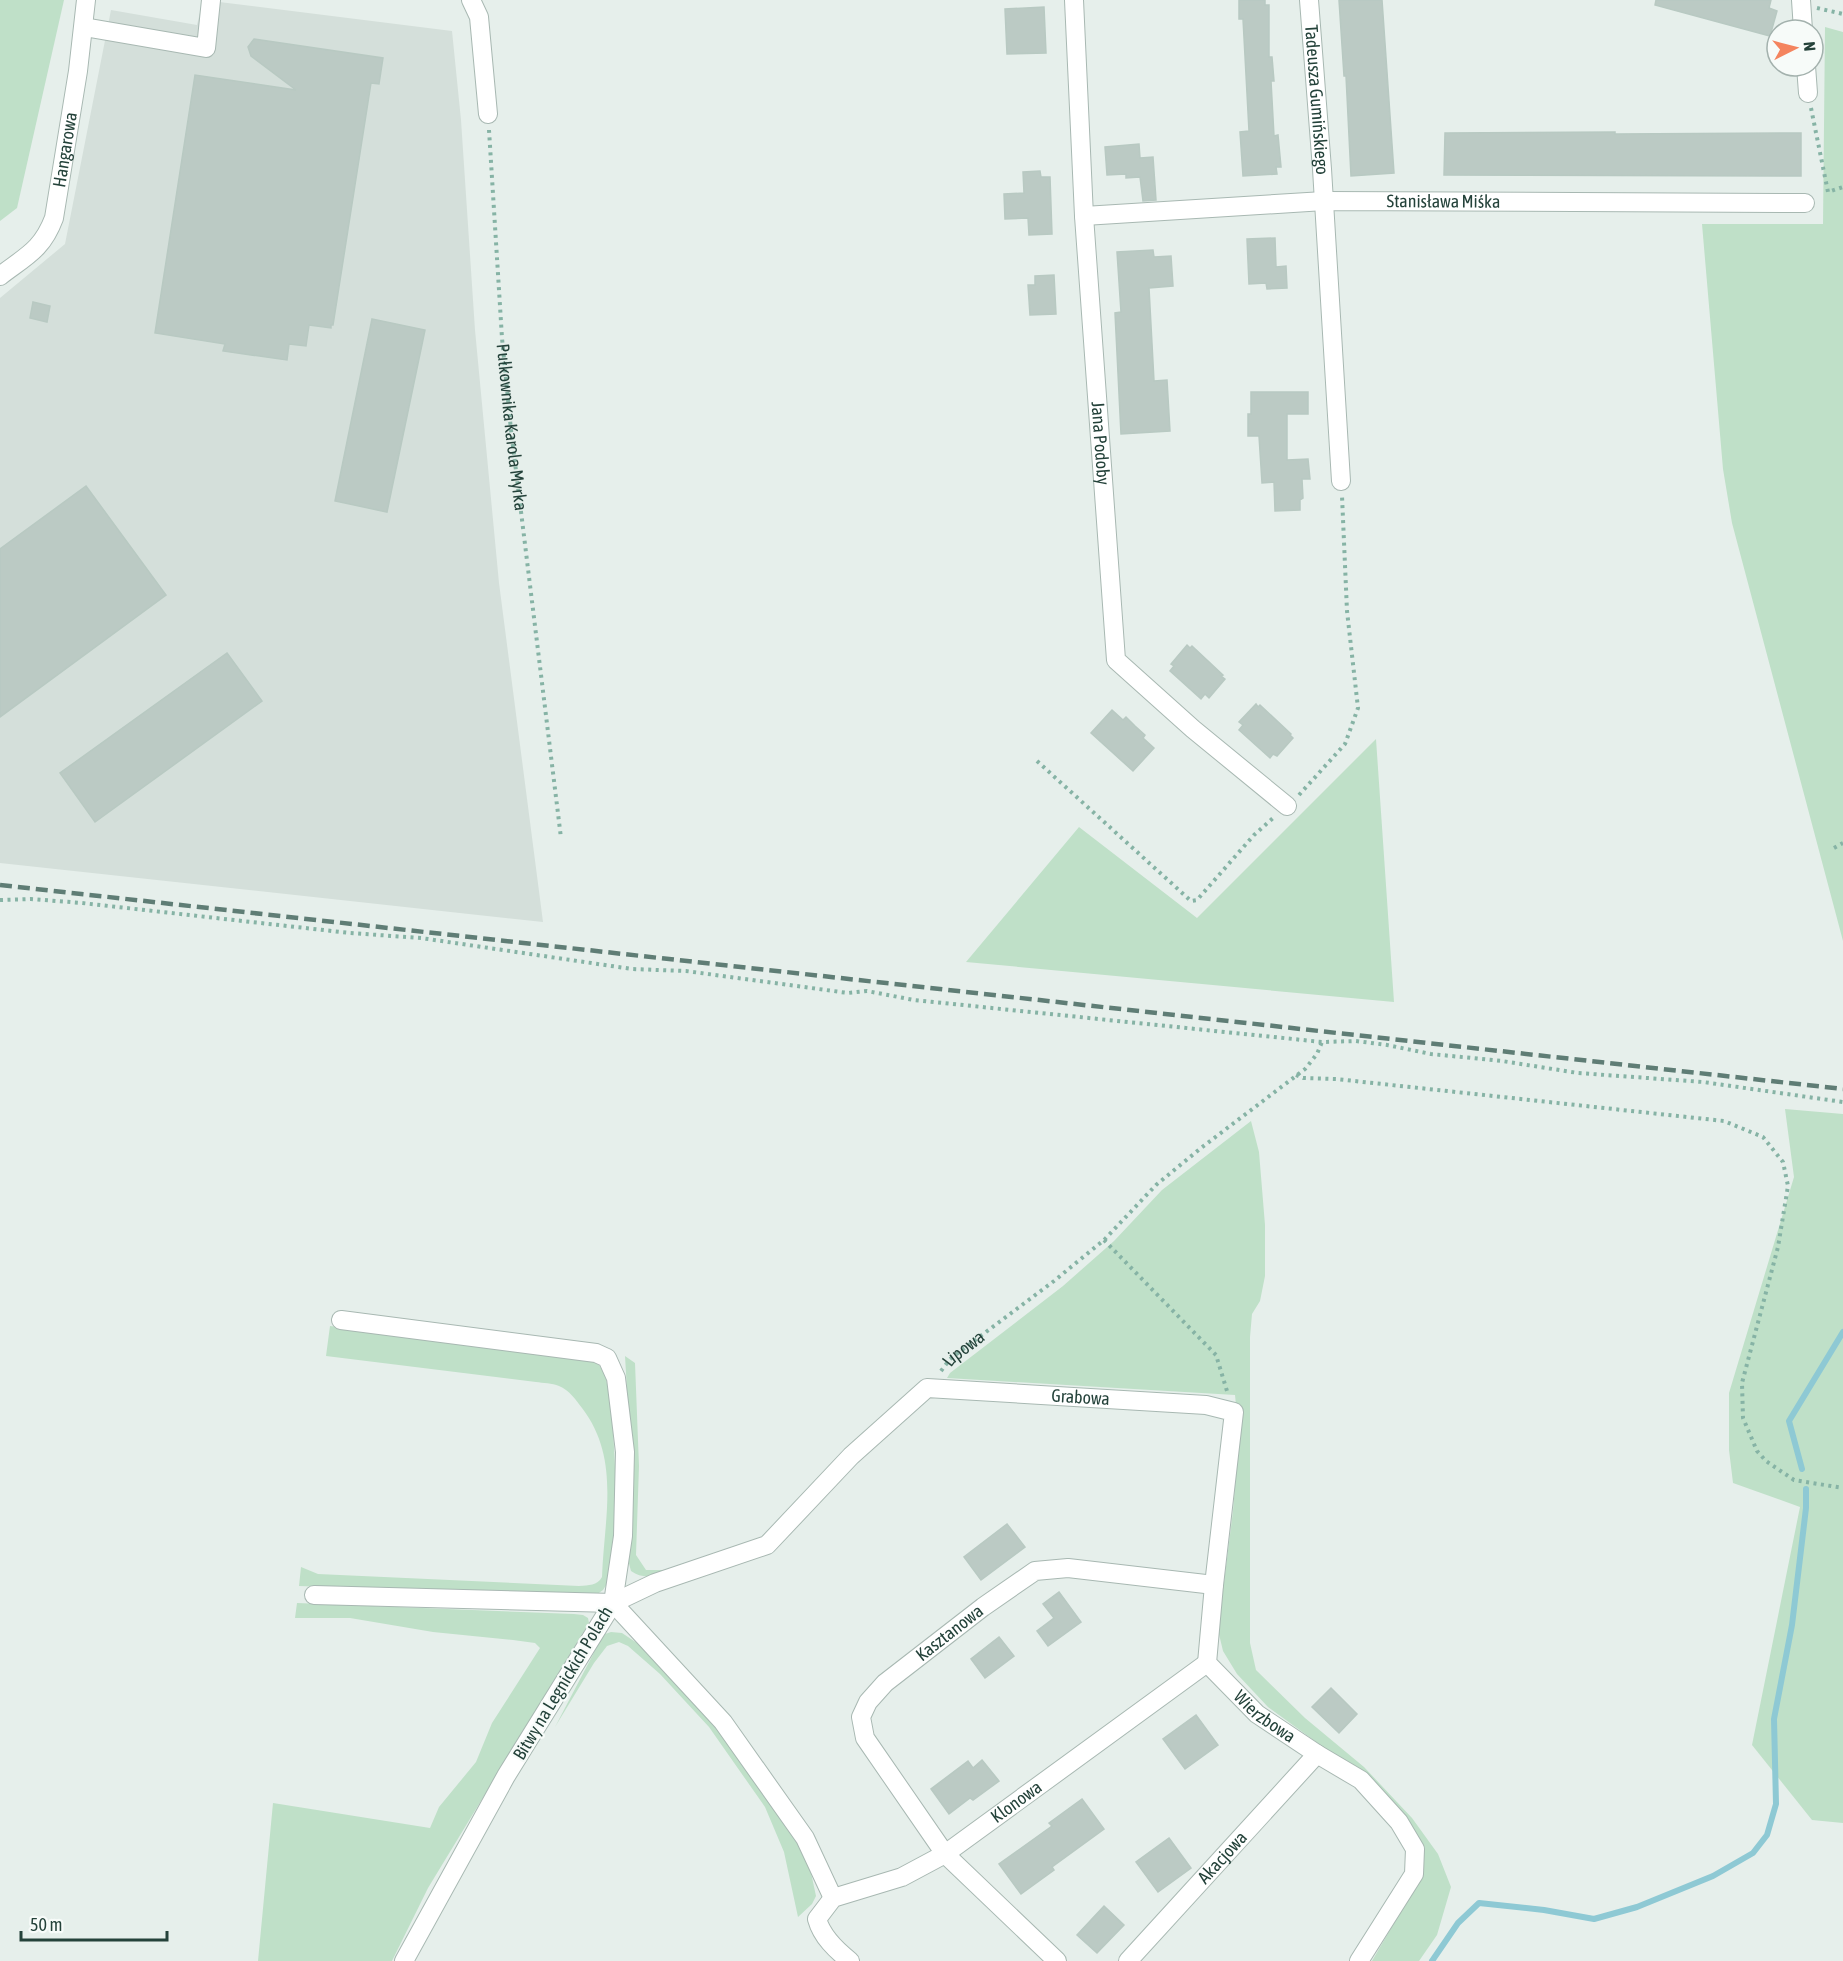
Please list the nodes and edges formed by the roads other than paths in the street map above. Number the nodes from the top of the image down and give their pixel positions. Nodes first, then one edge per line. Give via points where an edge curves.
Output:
1 (86, 0) edge
2 (212, 0) edge
3 (1074, 0) edge
4 (1309, 0) edge
5 (1801, 0) edge
6 (479, 6) edge
7 (1802, 18) edge
8 (84, 27) junction
9 (1807, 78) edge
10 (1808, 93) road end
11 (488, 114) road end
12 (1324, 201) junction
13 (1805, 203) dead end
14 (1084, 216) junction
15 (0, 276) edge
16 (1341, 481) road end
17 (1287, 806) road end
18 (341, 1320) dead end
19 (1214, 1585) junction
20 (314, 1595) dead end
21 (613, 1603) junction
22 (1207, 1663) junction
23 (1317, 1754) junction
24 (945, 1854) junction
25 (833, 1898) junction
26 (404, 1961) edge
27 (850, 1961) edge
28 (1057, 1961) edge
29 (1128, 1961) edge
30 (1359, 1961) edge

1 - 8 street, Hangarowa
2 - 8 street via 206,48
3 - 14 street, Jana Podoby
4 - 12 street, Tadeusza Gumińskiego
5 - 7 street
6 - 11 street
8 - 15 street, Hangarowa via 54,218 41,245
9 - 10 street
12 - 13 street, Stanisława Miśka
12 - 14 street, Stanisława Miśka
12 - 16 street, Tadeusza Gumińskiego
14 - 17 street, Jana Podoby via 1116,660
18 - 21 street, Bitwy na Legnickich Polach via 596,1353 607,1358 616,1378 625,1463 623,1536
19 - 21 street, Grabowa via 1234,1412 1206,1405 927,1388 851,1456 767,1545 655,1583
19 - 22 street
19 - 24 street, Kasztanowa via 1068,1568 1035,1571 885,1683 861,1717 865,1738
20 - 21 street
21 - 25 street via 723,1722 805,1838
21 - 26 street, Bitwy na Legnickich Polach via 506,1776
22 - 23 street, Wierzbowa via 1257,1714
22 - 24 street, Klonowa
23 - 29 street, Akacjowa
23 - 30 street, Wierzbowa via 1361,1780 1398,1822 1415,1849 1414,1874
24 - 25 street, Klonowa via 902,1876
24 - 28 street
25 - 27 street via 817,1919 835,1949

